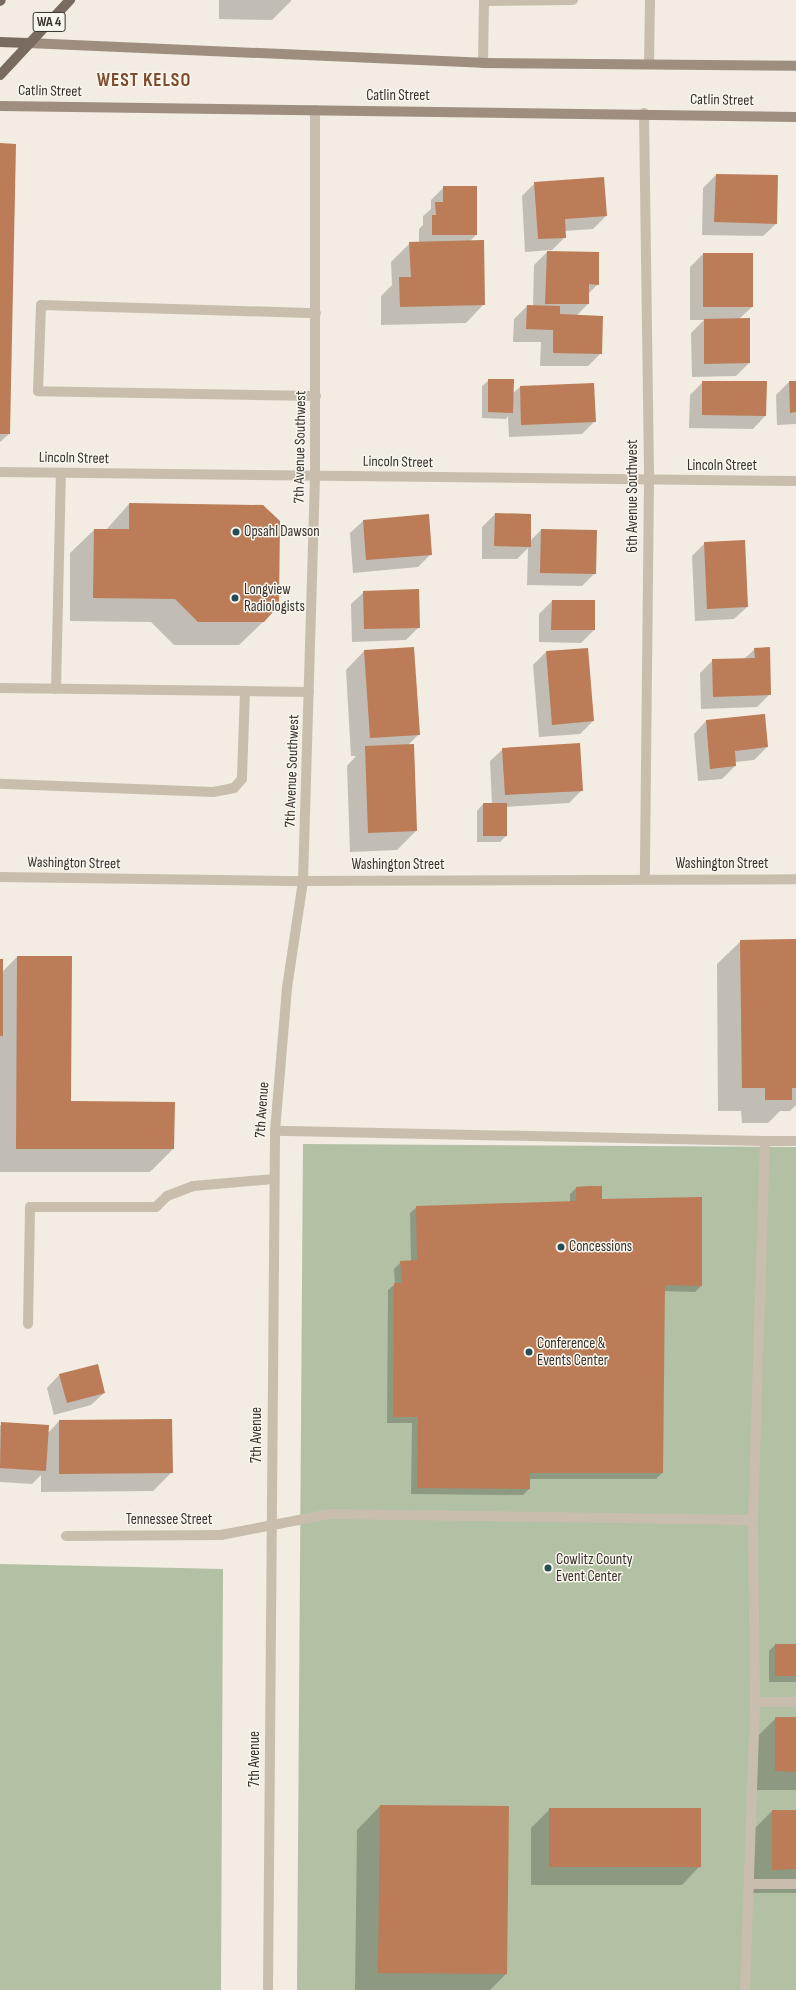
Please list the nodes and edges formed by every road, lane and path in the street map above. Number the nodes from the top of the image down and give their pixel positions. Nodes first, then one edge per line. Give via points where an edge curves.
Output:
1 (70, 0) edge
2 (484, 0) edge
3 (573, 0) edge
4 (650, 0) edge
5 (0, 42) edge
6 (28, 43) junction
7 (483, 63) junction
8 (649, 64) junction
9 (796, 66) edge
10 (0, 75) edge
11 (0, 106) edge
12 (315, 110) junction
13 (644, 113) junction
14 (796, 117) edge
15 (316, 313) junction
16 (316, 396) junction
17 (0, 472) edge
18 (61, 473) junction
19 (315, 476) junction
20 (649, 481) junction
21 (796, 481) edge
22 (0, 688) edge
23 (56, 689) junction
24 (245, 692) junction
25 (309, 692) junction
26 (0, 784) edge
27 (0, 877) edge
28 (645, 879) junction
29 (796, 879) edge
30 (304, 881) junction
31 (275, 1131) junction
32 (796, 1141) edge
33 (765, 1142) junction
34 (274, 1179) junction
35 (28, 1324) dead end
36 (753, 1520) junction
37 (272, 1525) junction
38 (66, 1536) dead end
39 (755, 1702) junction
40 (796, 1702) edge
41 (749, 1884) junction
42 (796, 1884) edge
43 (268, 1990) edge
44 (745, 1990) edge

1 - 6 main road, WA 4
2 - 3 street
2 - 7 street
4 - 8 street
5 - 6 main road, WA 4
6 - 7 main road
6 - 10 main road, WA 4
7 - 8 main road
8 - 9 main road
11 - 12 main road, Catlin Street
12 - 13 main road, Catlin Street
12 - 15 street, 7th Avenue Southwest
13 - 14 main road, Catlin Street
13 - 20 street, 6th Avenue Southwest
15 - 16 street, 7th Avenue Southwest
15 - 16 street via 41,305 38,391
16 - 19 street, 7th Avenue Southwest
17 - 18 street, Lincoln Street
18 - 19 street, Lincoln Street
18 - 23 street
19 - 20 street, Lincoln Street
19 - 25 street, 7th Avenue Southwest
20 - 21 street, Lincoln Street
20 - 28 street, 6th Avenue Southwest
22 - 23 street
23 - 24 street
24 - 25 street
24 - 26 street via 242,779 234,788 213,792
25 - 30 street, 7th Avenue Southwest
27 - 30 street, Washington Street
28 - 29 street, Washington Street
28 - 30 street, Washington Street
30 - 31 street, 7th Avenue via 287,988
31 - 33 street
31 - 34 street, 7th Avenue
32 - 33 street
33 - 36 street
34 - 35 street via 193,1186 167,1196 156,1207 30,1207
34 - 37 street, 7th Avenue
36 - 37 street, Tennessee Street via 330,1514
36 - 39 street
37 - 38 street, Tennessee Street via 221,1535
37 - 43 street, 7th Avenue
39 - 40 street
39 - 41 street
41 - 42 street
41 - 44 street

